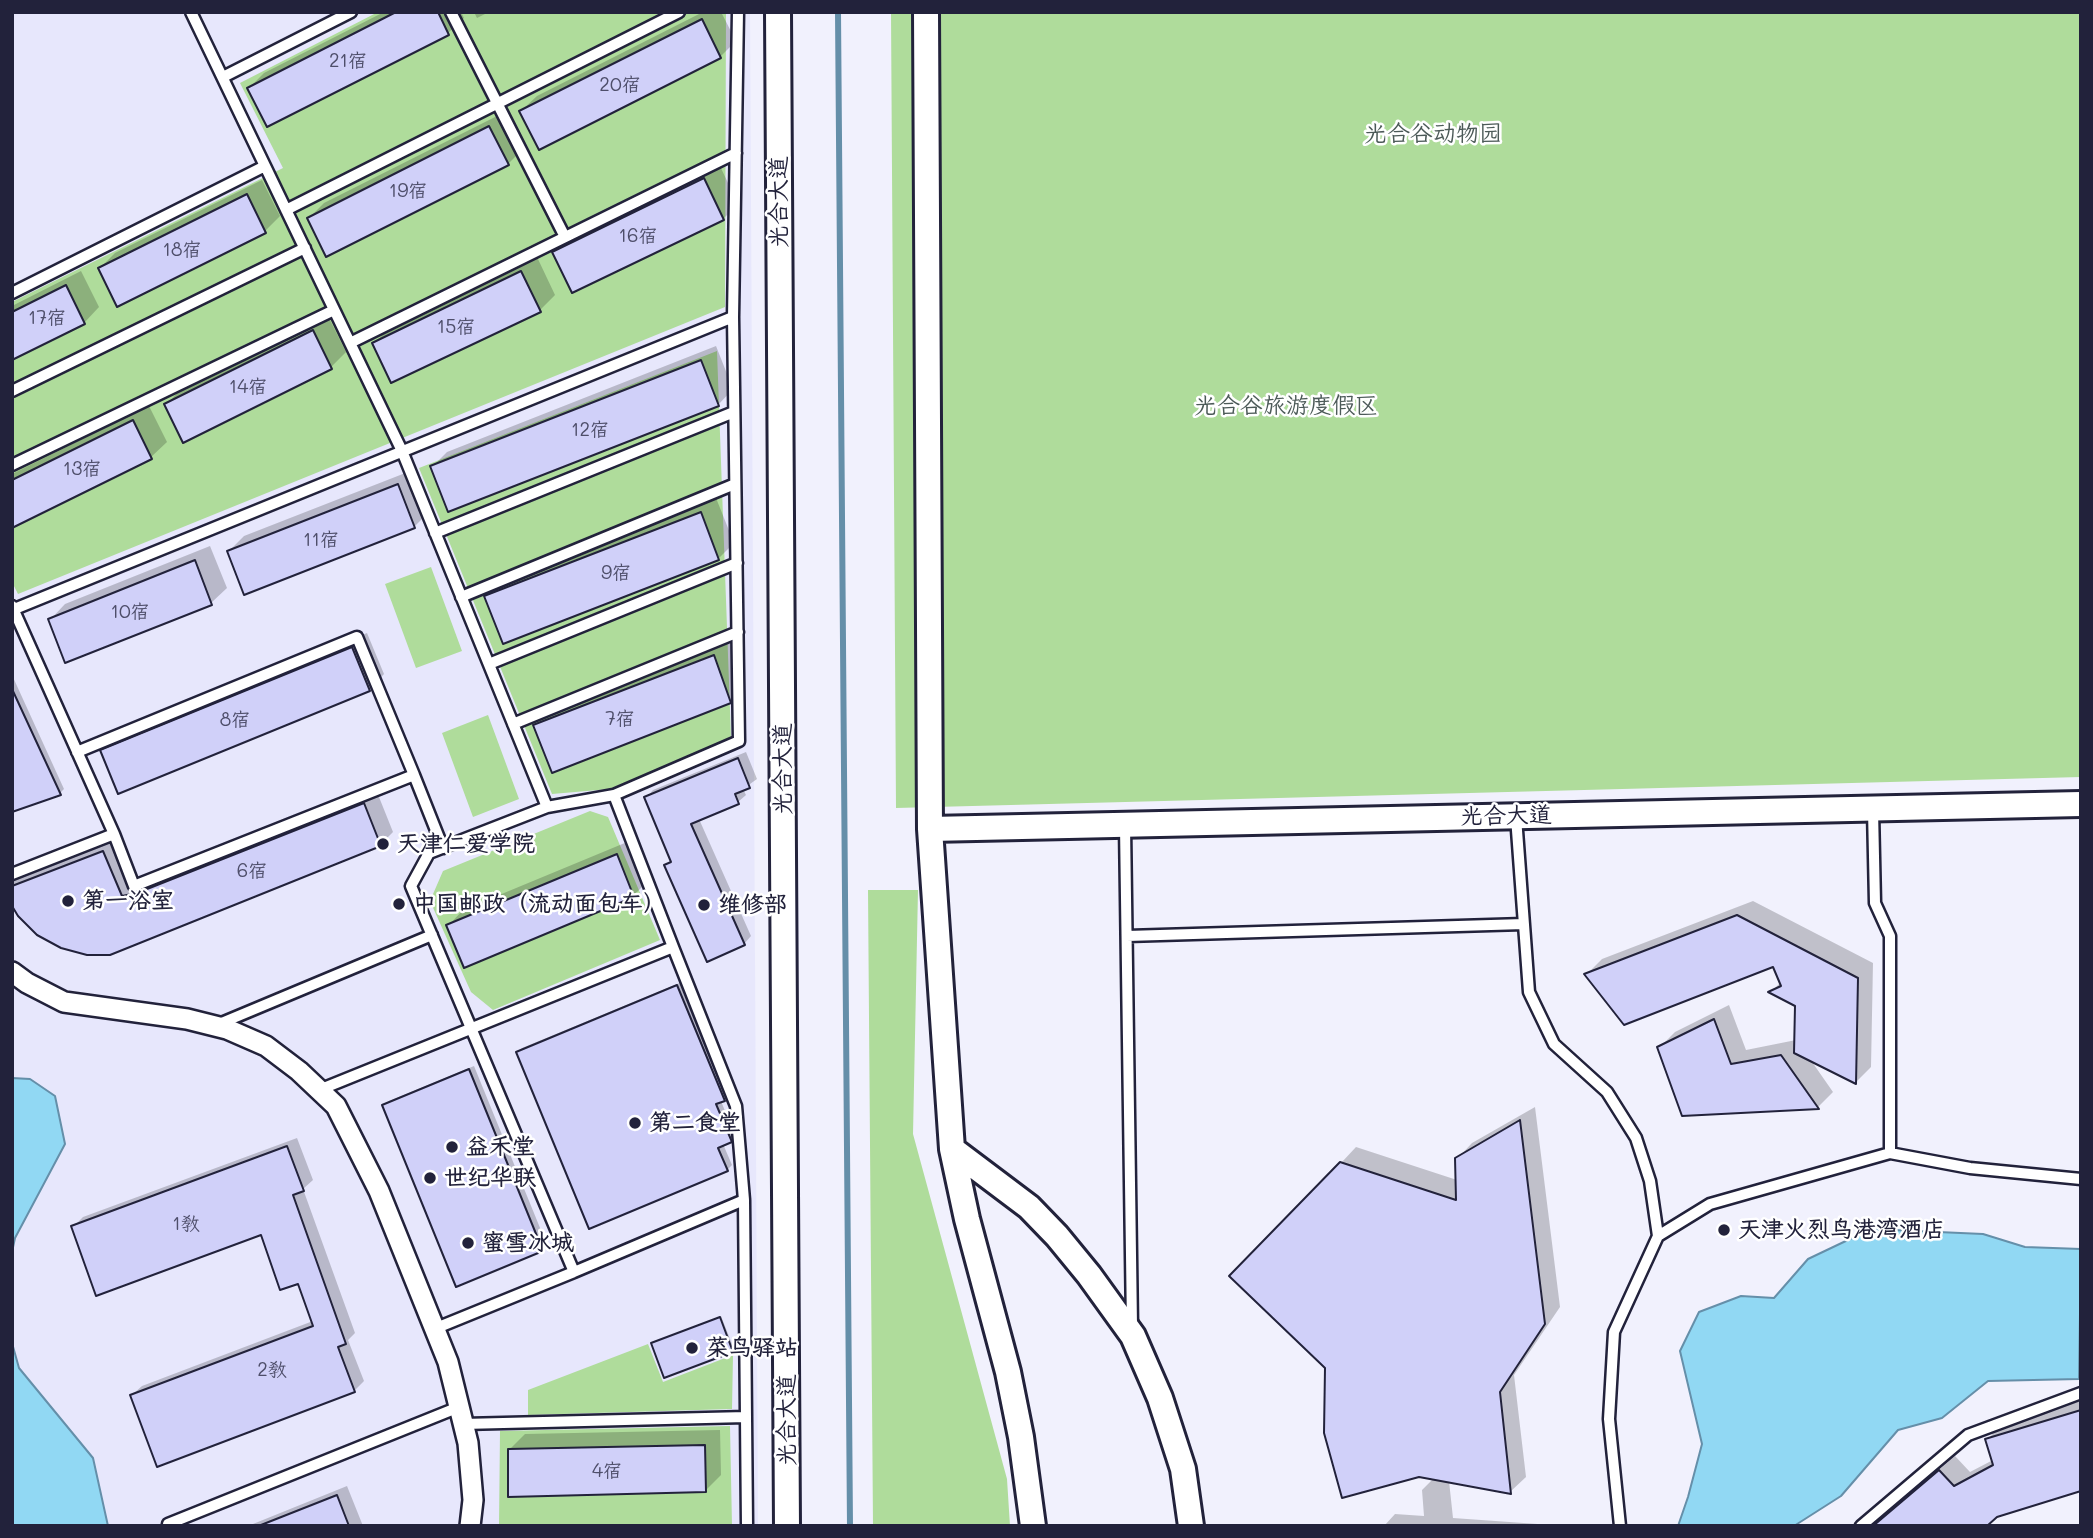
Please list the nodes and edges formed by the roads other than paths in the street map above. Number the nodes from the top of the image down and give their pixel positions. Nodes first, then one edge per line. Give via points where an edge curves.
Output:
1 (191, 12) edge
2 (351, 12) edge
3 (451, 12) edge
4 (679, 12) edge
5 (738, 12) edge
6 (778, 12) edge
7 (926, 12) edge
8 (223, 77) junction
9 (497, 104) junction
10 (736, 153) junction
11 (265, 166) junction
12 (286, 210) junction
13 (565, 237) junction
14 (305, 248) junction
15 (12, 293) edge
16 (334, 310) junction
17 (733, 317) junction
18 (350, 343) junction
19 (12, 391) edge
20 (734, 412) junction
21 (402, 451) junction
22 (12, 465) edge
23 (735, 484) junction
24 (435, 533) junction
25 (737, 563) junction
26 (461, 597) junction
27 (13, 608) edge
28 (738, 632) junction
29 (489, 664) junction
30 (513, 724) junction
31 (77, 752) junction
32 (414, 775) junction
33 (614, 795) junction
34 (2081, 803) edge
35 (547, 807) junction
36 (1873, 807) junction
37 (1516, 816) junction
38 (1125, 826) junction
39 (930, 829) junction
40 (114, 834) junction
41 (443, 848) junction
42 (12, 874) edge
43 (1524, 924) junction
44 (432, 936) junction
45 (1127, 936) junction
46 (673, 947) junction
47 (12, 972) edge
48 (214, 1026) junction
49 (471, 1029) junction
50 (319, 1090) junction
51 (952, 1149) junction
52 (1891, 1153) junction
53 (2081, 1179) edge
54 (744, 1200) junction
55 (1658, 1236) junction
56 (574, 1272) junction
57 (434, 1329) junction
58 (1132, 1336) junction
59 (2081, 1393) edge
60 (461, 1415) junction
61 (746, 1417) junction
62 (167, 1524) dead end
63 (470, 1526) edge
64 (747, 1526) edge
65 (787, 1526) edge
66 (1033, 1526) edge
67 (1191, 1526) edge
68 (1620, 1526) edge
69 (1861, 1526) edge

1 - 8 lane
2 - 8 lane
3 - 9 lane
4 - 9 lane
5 - 10 lane
6 - 65 street, 光合大道
7 - 39 street
8 - 11 lane
9 - 12 lane
9 - 13 lane
10 - 13 lane
10 - 17 lane
11 - 12 lane
11 - 15 lane
12 - 14 lane
13 - 18 lane
14 - 16 lane
14 - 19 lane
16 - 18 lane
16 - 22 lane
17 - 20 lane
17 - 21 lane
18 - 21 lane
20 - 23 lane
20 - 24 lane
21 - 24 lane
21 - 27 lane
23 - 25 lane
23 - 26 lane
24 - 26 lane
25 - 28 lane
25 - 29 lane
26 - 29 lane
27 - 31 lane
28 - 30 lane
28 - 33 lane via 739,741
29 - 30 lane
30 - 35 lane
31 - 32 lane via 358,638
31 - 40 lane
32 - 40 lane via 134,886
32 - 41 lane
33 - 35 lane
33 - 46 lane
34 - 36 street, 光合大道
35 - 41 lane
36 - 37 street, 光合大道
36 - 52 lane via 1875,903 1890,936
37 - 38 street, 光合大道
37 - 43 lane
38 - 39 street, 光合大道
38 - 45 lane
39 - 51 street
40 - 42 lane
41 - 44 lane via 429,853 411,886
43 - 45 lane
43 - 55 lane via 1528,992 1554,1044 1607,1091 1636,1138 1650,1181
44 - 48 lane
44 - 49 lane
45 - 58 lane
46 - 49 lane
46 - 54 lane via 736,1106
47 - 48 street via 64,1002
48 - 50 street via 267,1046
49 - 50 lane
49 - 56 lane
50 - 57 street via 336,1106 356,1143
51 - 58 street via 1048,1226
51 - 66 street via 1008,1373
52 - 53 lane via 1970,1168
52 - 55 lane via 1710,1204
54 - 56 lane
54 - 61 lane
55 - 68 lane via 1614,1332 1609,1419
56 - 57 lane
57 - 60 street
58 - 67 street via 1160,1398 1183,1469
59 - 69 lane via 1968,1435
60 - 61 lane
60 - 62 lane
60 - 63 street via 473,1500
61 - 64 lane

